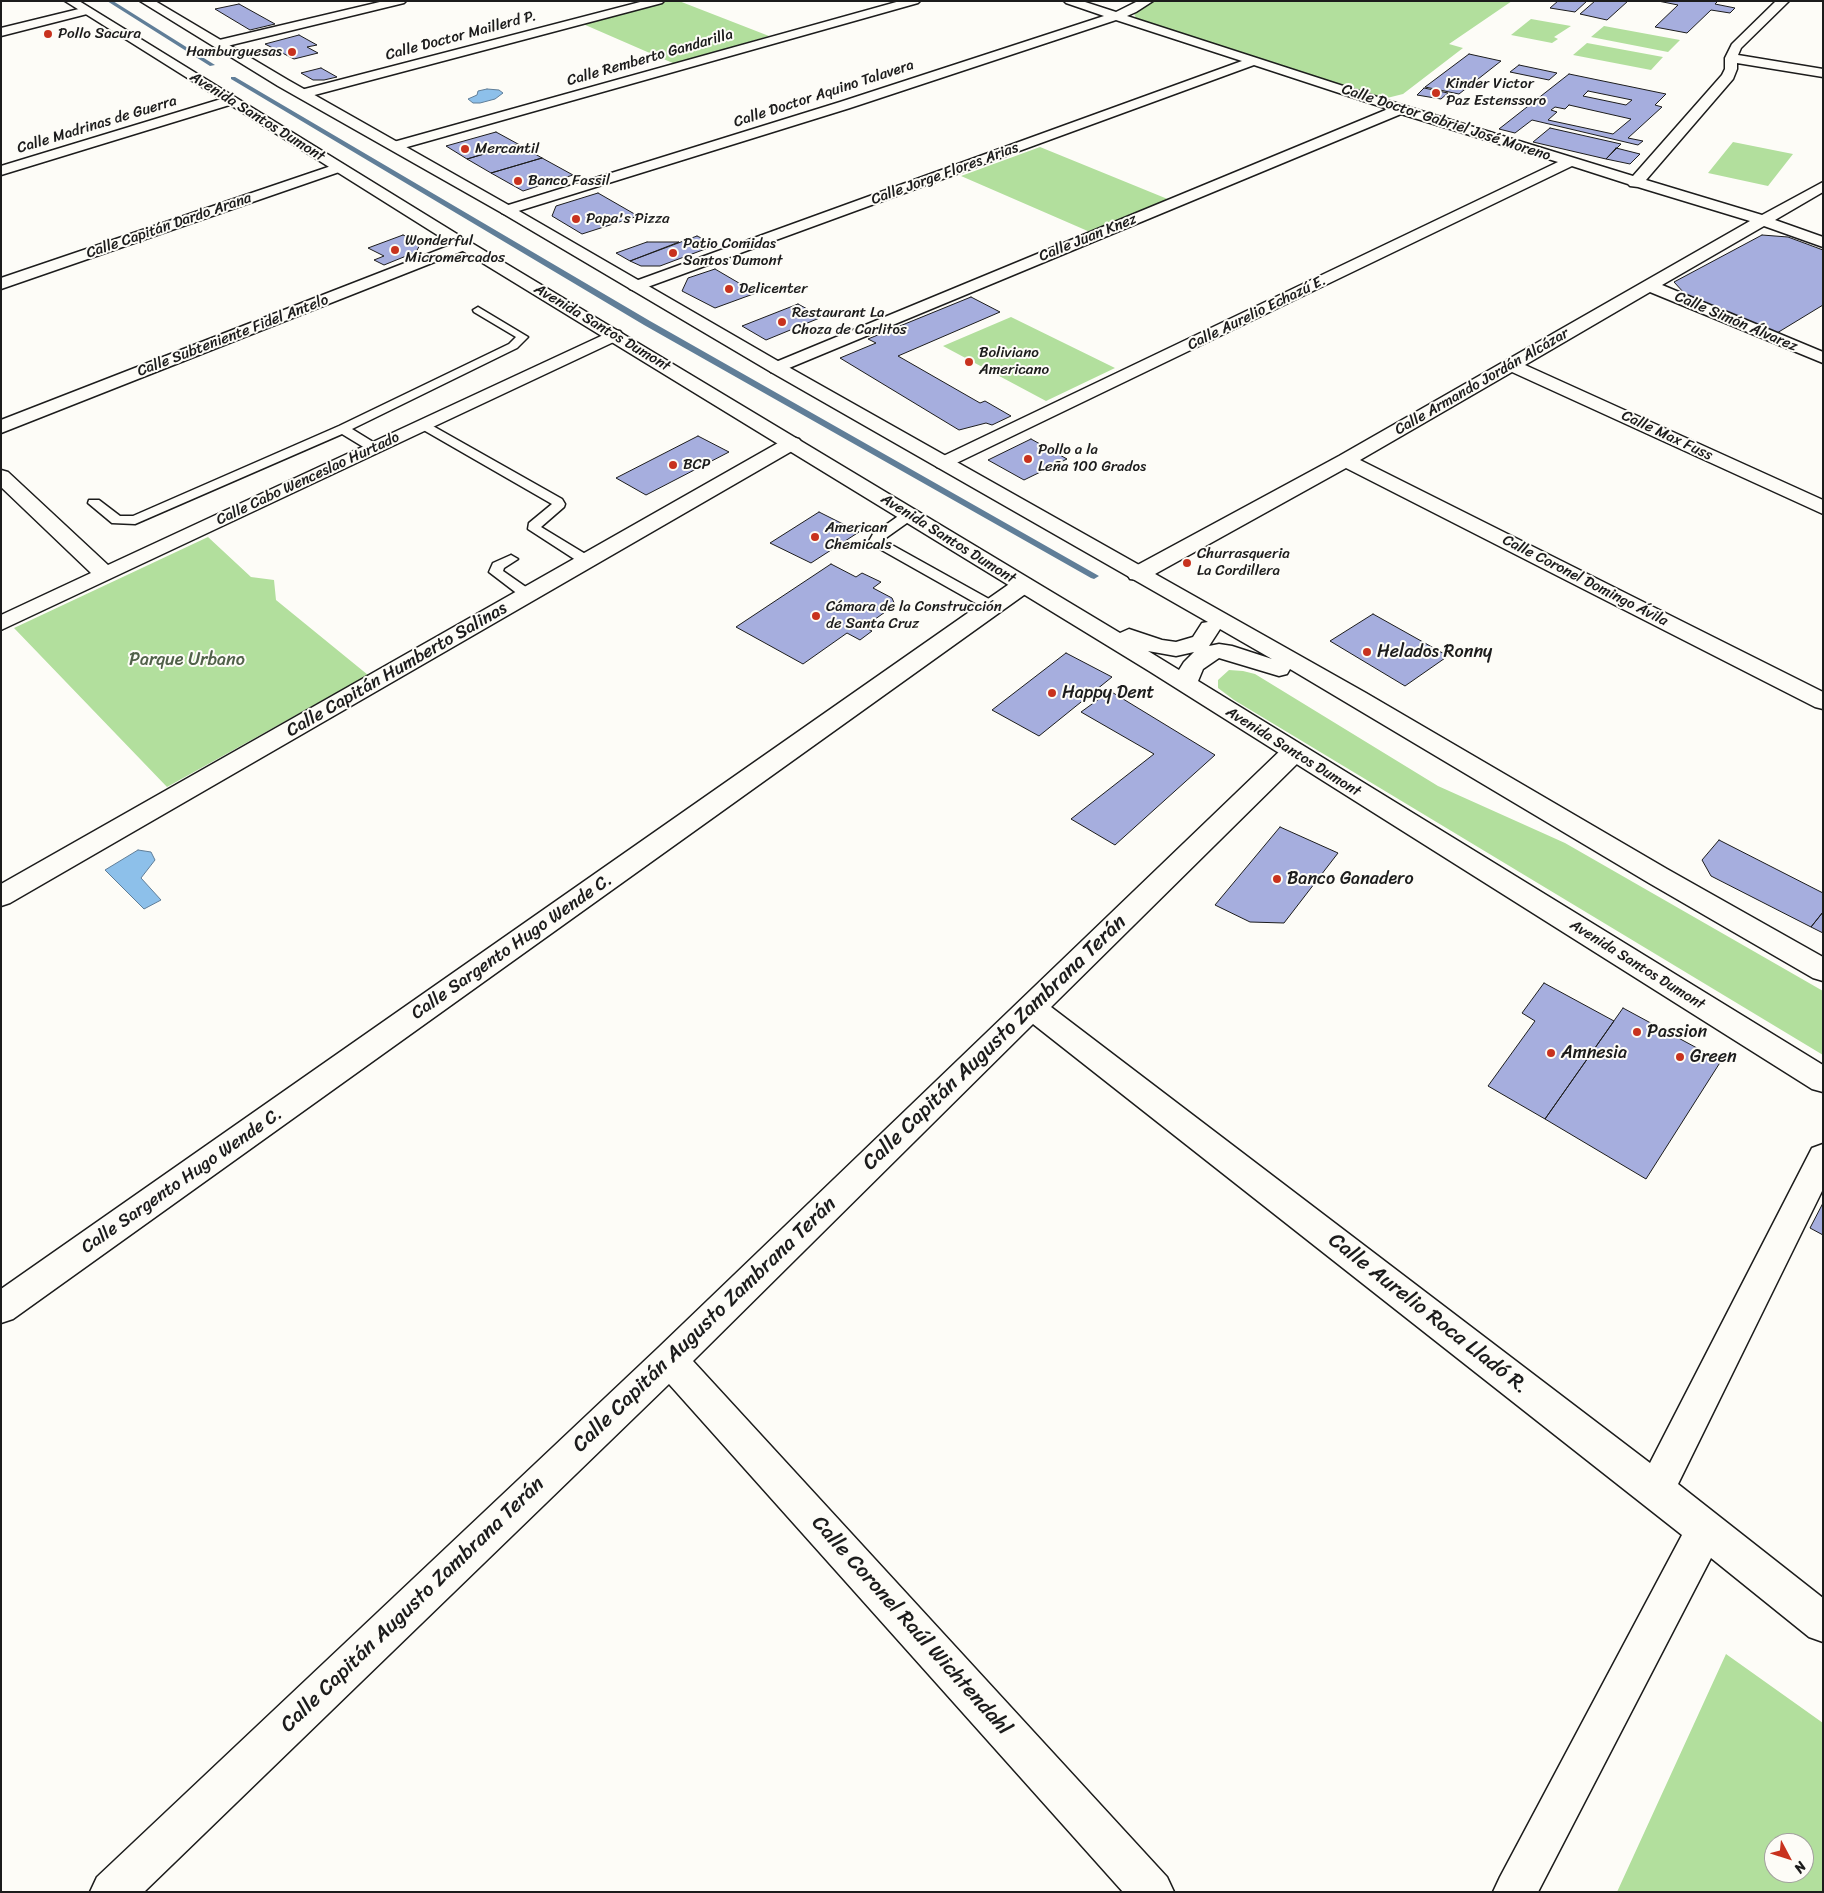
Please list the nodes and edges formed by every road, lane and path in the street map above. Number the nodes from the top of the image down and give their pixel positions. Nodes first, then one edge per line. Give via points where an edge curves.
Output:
1 (71, 1) edge
2 (400, 1) edge
3 (658, 1) edge
4 (914, 1) edge
5 (1070, 1) edge
6 (1147, 1) edge
7 (1783, 1) edge
8 (149, 2) edge
9 (86, 11) junction
10 (1116, 16) junction
11 (1, 32) edge
12 (219, 44) junction
13 (162, 57) junction
14 (1731, 58) junction
15 (1254, 61) junction
16 (1823, 73) edge
17 (202, 81) junction
18 (302, 94) junction
19 (231, 100) junction
20 (1400, 109) junction
21 (395, 146) junction
22 (1, 153) edge
23 (1569, 162) junction
24 (18, 166) junction
25 (337, 168) junction
26 (1, 171) edge
27 (1635, 182) junction
28 (1823, 186) edge
29 (507, 210) junction
30 (1762, 220) junction
31 (1823, 242) edge
32 (464, 245) junction
33 (1, 284) edge
34 (636, 286) junction
35 (1649, 286) junction
36 (478, 310) dead end
37 (614, 335) junction
38 (1823, 358) edge
39 (1511, 365) junction
40 (776, 368) junction
41 (424, 425) junction
42 (1, 428) edge
43 (343, 429) junction
44 (792, 443) junction
45 (374, 448) junction
46 (1346, 460) junction
47 (944, 463) junction
48 (1, 476) edge
49 (94, 503) dead end
50 (1823, 508) edge
51 (909, 515) junction
52 (512, 559) dead end
53 (587, 561) junction
54 (105, 574) junction
55 (1138, 574) junction
56 (1023, 585) junction
57 (528, 595) junction
58 (993, 607) junction
59 (1066, 610) junction
60 (1214, 617) junction
61 (1, 623) edge
62 (1185, 684) junction
63 (1358, 698) junction
64 (1823, 702) edge
65 (1294, 753) junction
66 (1, 896) edge
67 (1823, 970) edge
68 (1031, 1007) junction
69 (1823, 1080) edge
70 (1823, 1157) edge
71 (1, 1308) edge
72 (670, 1360) junction
73 (1656, 1490) junction
74 (1706, 1530) junction
75 (1823, 1623) edge
76 (112, 1892) edge
77 (1152, 1892) edge
78 (1515, 1892) edge

1 - 9 street, Avenida Santos Dumont
2 - 12 street
3 - 18 street, Calle Doctor Maillerd P.
4 - 21 street, Calle Remberto Gandarilla
5 - 10 street, Calle Doctor Gabriel José Moreno
6 - 10 street, Calle Doctor Aquino Talavera
7 - 14 street via 1736,47
8 - 12 street
9 - 11 street
9 - 13 street, Avenida Santos Dumont
10 - 15 street, Calle Doctor Gabriel José Moreno
10 - 29 street, Calle Doctor Aquino Talavera
12 - 18 street via 238,66
13 - 17 street, Avenida Santos Dumont
13 - 17 street via 189,68 214,72
14 - 16 street
14 - 27 street via 1728,76
15 - 20 street, Calle Doctor Gabriel José Moreno
15 - 34 street, Calle Jorge Flores Arias
17 - 19 street, Avenida Santos Dumont
18 - 21 street
19 - 24 street, Calle Madrinas de Guerra
19 - 25 street, Avenida Santos Dumont
20 - 23 street, Calle Doctor Gabriel José Moreno
20 - 40 street, Calle Juan Knez
21 - 29 street
22 - 24 street
23 - 27 street, Calle Doctor Gabriel José Moreno
23 - 47 street, Calle Aurelio Echazú E.
24 - 26 street, Calle Madrinas de Guerra
25 - 32 street, Avenida Santos Dumont
25 - 33 street, Calle Capitán Dardo Arana
27 - 30 street, Calle Doctor Gabriel José Moreno
28 - 30 street, Calle Armando Jordán Alcázar
29 - 34 street
30 - 31 street, Calle Doctor Gabriel José Moreno
30 - 35 street, Calle Armando Jordán Alcázar
32 - 37 street, Avenida Santos Dumont
32 - 42 street, Calle Subteniente Fidel Antelo
34 - 40 street
35 - 38 street, Calle Simón Álvarez
35 - 39 street, Calle Armando Jordán Alcázar
36 - 43 lane via 523,336 513,346
37 - 41 street, Calle Cabo Wenceslao Hurtado
37 - 44 street, Avenida Santos Dumont
39 - 46 street, Calle Armando Jordán Alcázar
39 - 50 street, Calle Max Fuss
40 - 47 street
41 - 45 street, Calle Cabo Wenceslao Hurtado
41 - 53 lane via 558,502 534,526 535,529
43 - 45 lane
43 - 49 lane via 135,520 117,520
44 - 51 street, Avenida Santos Dumont
44 - 53 street, Calle Capitán Humberto Salinas
45 - 54 street, Calle Cabo Wenceslao Hurtado
46 - 55 street, Calle Armando Jordán Alcázar
46 - 64 street, Calle Coronel Domingo Ávila
47 - 55 street
48 - 54 street
51 - 56 street, Avenida Santos Dumont
51 - 58 lane via 876,541
52 - 57 lane via 498,566 496,572
53 - 57 street, Calle Capitán Humberto Salinas
54 - 61 street, Calle Cabo Wenceslao Hurtado
55 - 60 street
56 - 58 street, Calle Sargento Hugo Wende C.
56 - 59 street, Avenida Santos Dumont
57 - 66 street, Calle Capitán Humberto Salinas
58 - 71 street, Calle Sargento Hugo Wende C.
59 - 60 street via 1159,648 1176,649 1200,642 1210,630
59 - 62 street, Avenida Santos Dumont
60 - 63 street
62 - 63 street via 1198,660 1219,651 1232,652
62 - 65 street, Avenida Santos Dumont
63 - 67 street
65 - 68 street, Calle Capitán Augusto Zambrana Terán
65 - 69 street, Avenida Santos Dumont
68 - 72 street, Calle Capitán Augusto Zambrana Terán
68 - 73 street, Calle Aurelio Roca Lladó R.
70 - 73 street
72 - 76 street, Calle Capitán Augusto Zambrana Terán
72 - 77 street, Calle Coronel Raúl Wichtendahl
73 - 74 street, Calle Aurelio Roca Lladó R.
74 - 75 street, Calle Aurelio Roca Lladó R.
74 - 78 street

